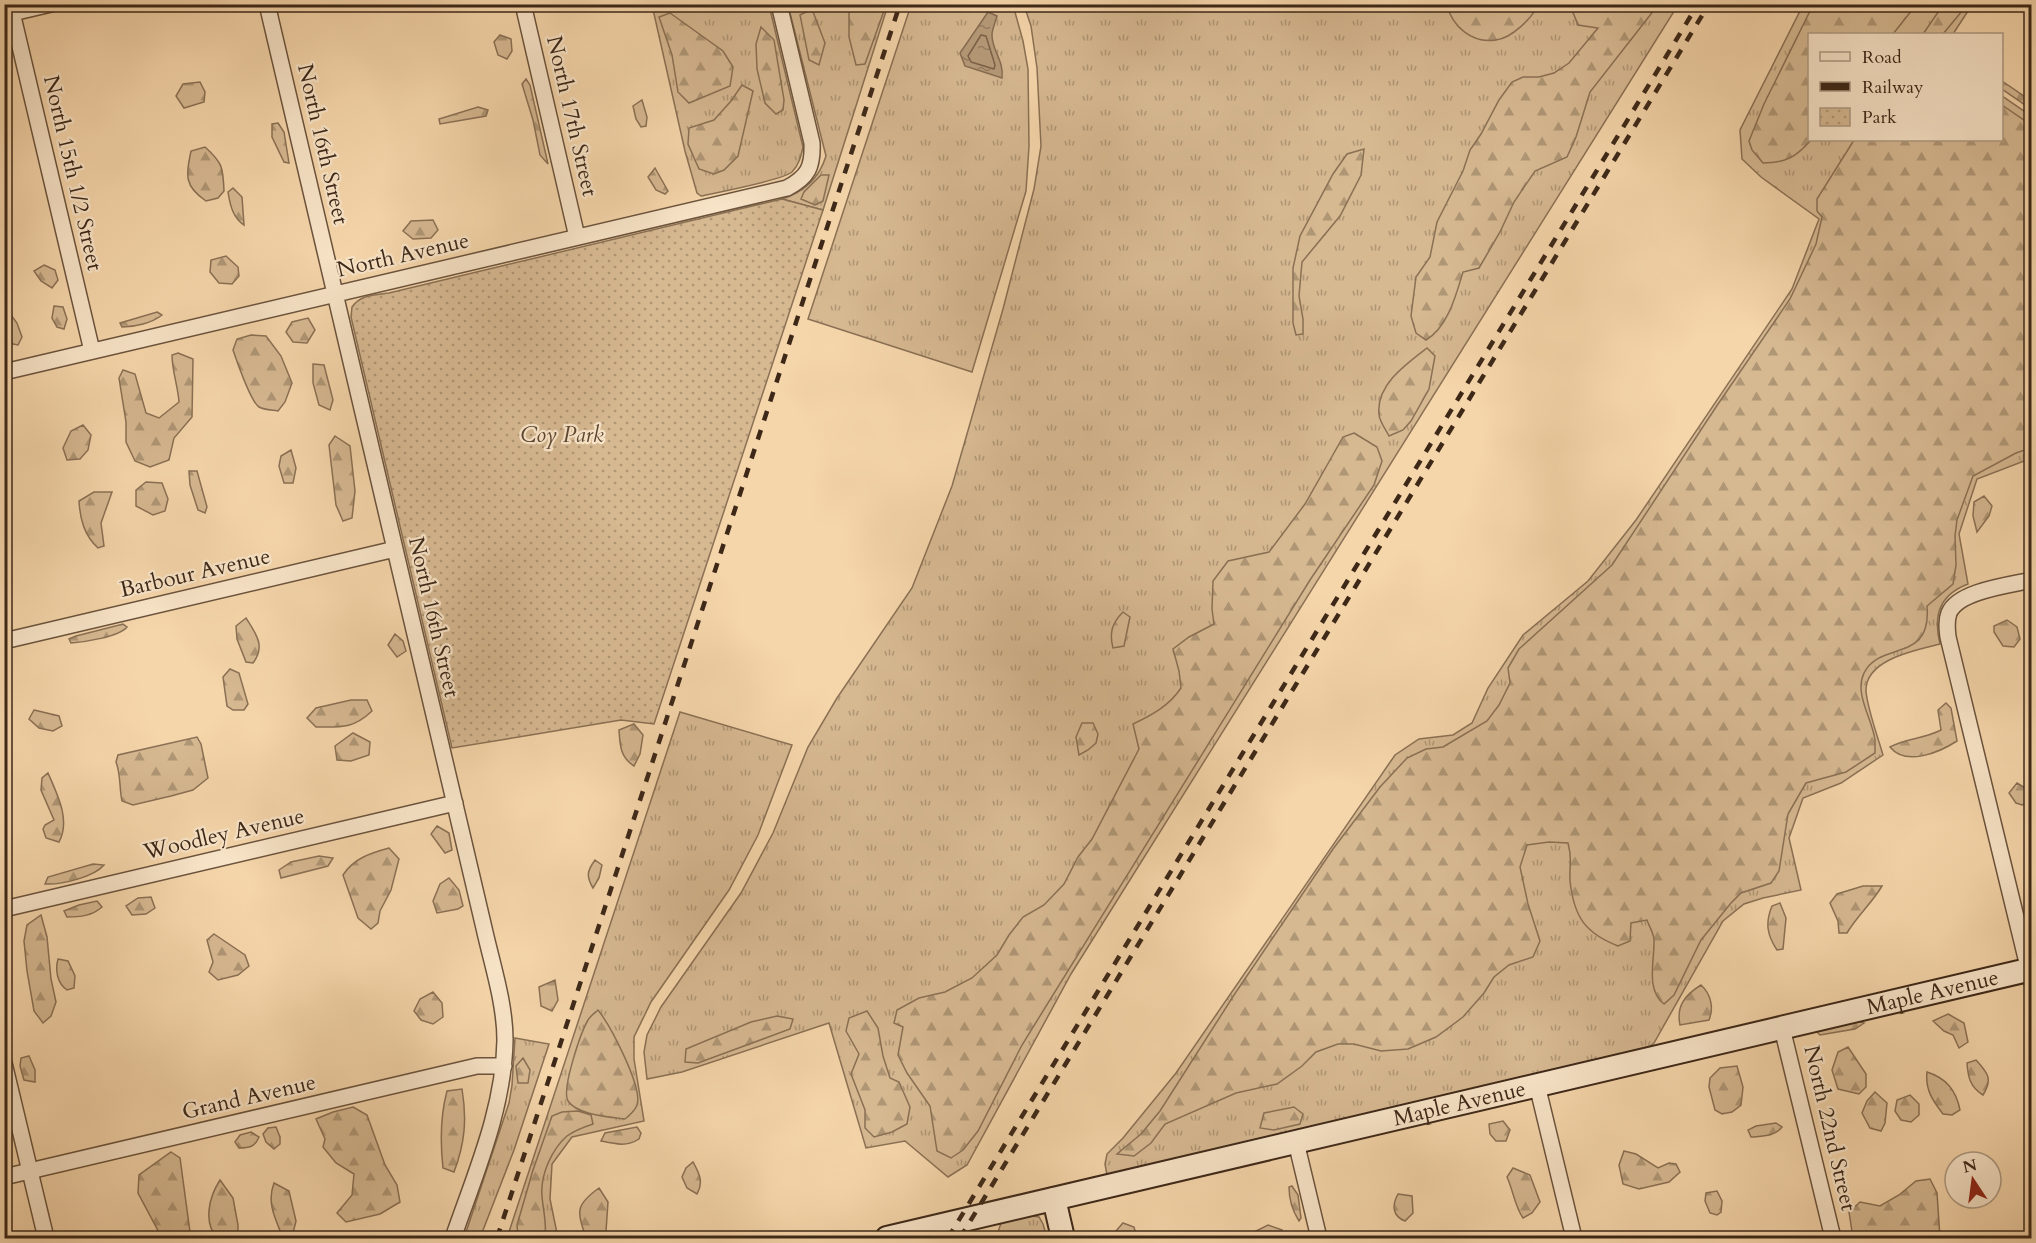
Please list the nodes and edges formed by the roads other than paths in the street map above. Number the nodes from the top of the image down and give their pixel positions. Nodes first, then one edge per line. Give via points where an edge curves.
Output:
1 (51, 4) edge
2 (267, 4) edge
3 (523, 4) edge
4 (779, 4) edge
5 (9, 11) edge
6 (577, 237) junction
7 (335, 294) junction
8 (92, 351) junction
9 (4, 372) edge
10 (395, 549) junction
11 (2031, 580) edge
12 (4, 641) edge
13 (454, 803) junction
14 (4, 909) edge
15 (2030, 974) edge
16 (1782, 1028) junction
17 (4, 1062) edge
18 (504, 1066) junction
19 (1538, 1085) junction
20 (1296, 1142) junction
21 (30, 1171) junction
22 (4, 1177) edge
23 (1053, 1199) junction
24 (46, 1239) edge
25 (453, 1239) edge
26 (887, 1239) edge
27 (1063, 1239) edge
28 (1319, 1239) edge
29 (1574, 1239) edge
30 (1833, 1239) edge

1 - 5 street
2 - 7 street, North 16th Street
3 - 6 street, North 17th Street
4 - 6 street, North Avenue via 812,143 813,158 799,182
5 - 8 street, North 15th 1/2 Street
6 - 7 street, North Avenue
7 - 8 street, North Avenue
7 - 10 street, North 16th Street
8 - 9 street, North Avenue
10 - 12 street, Barbour Avenue
10 - 13 street, North 16th Street
11 - 15 street via 1961,599 1949,612 1947,621
13 - 14 street, Woodley Avenue
13 - 18 street, North 16th Street via 501,1009
15 - 16 main road, Maple Avenue
16 - 19 main road, Maple Avenue
16 - 30 street, North 22nd Street
17 - 21 street
18 - 21 street, Grand Avenue via 477,1066
18 - 25 street, North 16th Street via 495,1114
19 - 20 main road, Maple Avenue
19 - 29 street
20 - 23 main road, Maple Avenue
20 - 28 street
21 - 22 street, Grand Avenue
21 - 24 street
23 - 26 main road, Maple Avenue
23 - 27 main road

